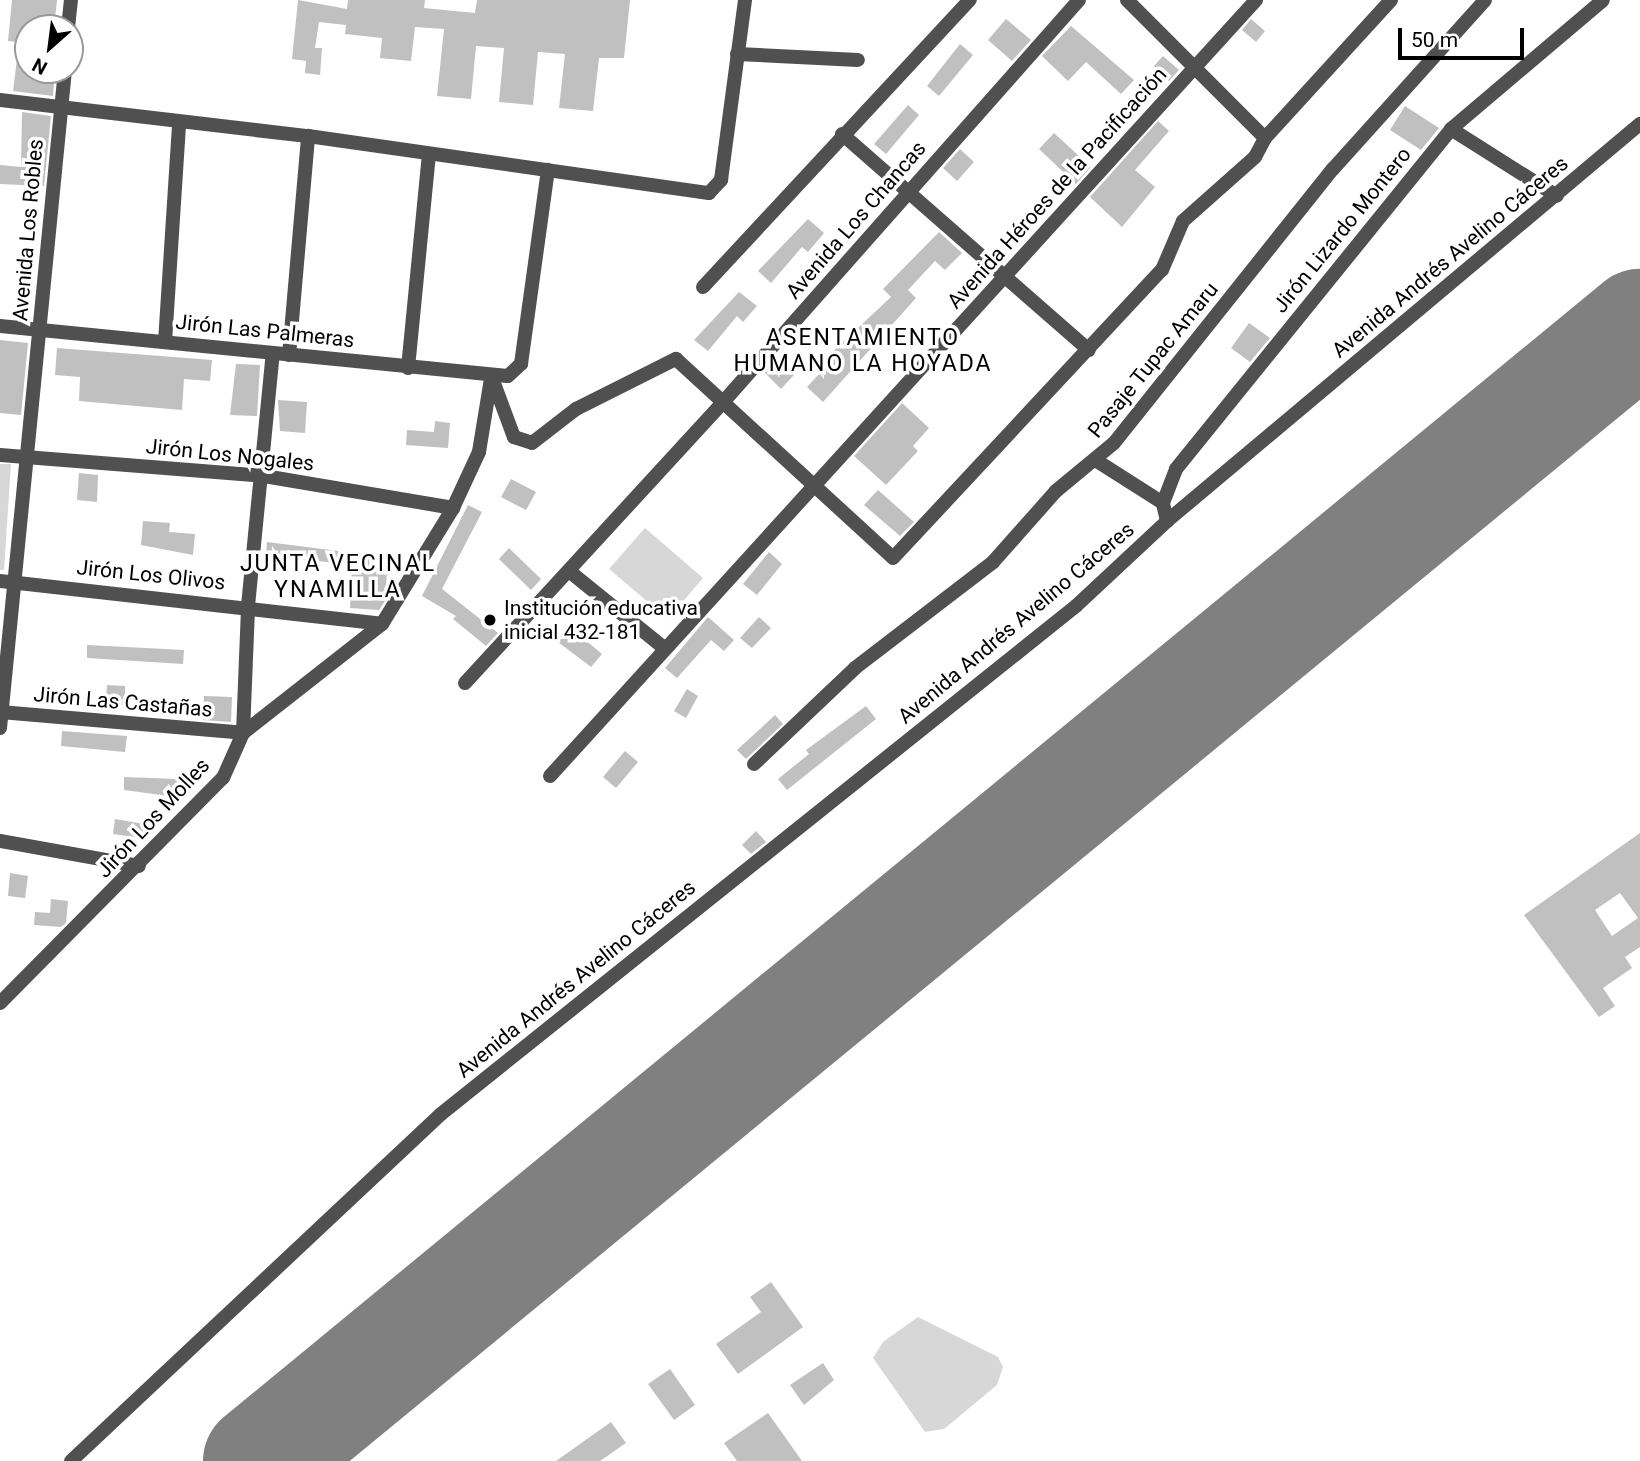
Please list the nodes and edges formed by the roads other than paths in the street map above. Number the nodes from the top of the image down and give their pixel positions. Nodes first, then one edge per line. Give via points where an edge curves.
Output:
1 (745, 0) edge
2 (970, 0) edge
3 (1079, 0) edge
4 (1127, 0) edge
5 (1256, 0) edge
6 (1391, 0) edge
7 (1485, 0) edge
8 (1604, 0) edge
9 (737, 54) junction
10 (858, 60) dead end
11 (1198, 66) junction
12 (64, 84) edge
13 (0, 100) edge
14 (62, 104) junction
15 (1640, 124) edge
16 (179, 125) junction
17 (1451, 129) junction
18 (842, 134) junction
19 (308, 136) junction
20 (1265, 138) junction
21 (429, 154) junction
22 (548, 170) junction
23 (911, 189) junction
24 (1557, 196) junction
25 (1005, 276) junction
26 (703, 287) dead end
27 (0, 326) edge
28 (41, 329) junction
29 (165, 342) junction
30 (1089, 350) junction
31 (274, 353) junction
32 (289, 355) junction
33 (408, 368) junction
34 (492, 378) junction
35 (726, 400) junction
36 (0, 454) edge
37 (24, 456) junction
38 (1097, 461) junction
39 (264, 476) junction
40 (815, 484) junction
41 (1163, 503) junction
42 (453, 508) junction
43 (1167, 521) junction
44 (569, 571) junction
45 (6, 582) edge
46 (248, 606) junction
47 (382, 624) junction
48 (664, 649) junction
49 (465, 683) dead end
50 (1, 712) edge
51 (0, 728) edge
52 (243, 733) junction
53 (754, 764) dead end
54 (550, 776) dead end
55 (0, 841) edge
56 (139, 866) junction
57 (0, 1003) edge
58 (71, 1461) edge

1 - 9 street
2 - 18 street
3 - 23 street, Avenida Los Chancas
4 - 11 street
5 - 11 street, Avenida Héroes de la Pacificación
6 - 20 street
7 - 38 street, Pasaje Tupac Amaru via 1333,169
8 - 17 street, Jirón Lizardo Montero
9 - 10 street
9 - 22 street via 718,188 709,193
11 - 20 street
11 - 25 street, Avenida Héroes de la Pacificación
12 - 14 street, Avenida Los Robles
13 - 14 street
14 - 16 street
14 - 28 street, Avenida Los Robles
15 - 24 street, Avenida Andrés Avelino Cáceres
16 - 19 street
16 - 29 street
17 - 24 street
17 - 41 street, Jirón Lizardo Montero via 1189,452
18 - 23 street
18 - 26 street
19 - 21 street
19 - 32 street
20 - 30 street via 1255,157 1230,183 1183,220 1162,270
21 - 22 street
21 - 33 street
22 - 34 street via 522,364 508,376
23 - 25 street
23 - 35 street, Avenida Los Chancas
24 - 43 street, Avenida Andrés Avelino Cáceres
25 - 30 street
25 - 40 street, Avenida Héroes de la Pacificación
27 - 28 street, Jirón Las Palmeras
28 - 29 street, Jirón Las Palmeras
28 - 37 street, Avenida Los Robles
29 - 31 street, Jirón Las Palmeras
30 - 40 street via 893,558
31 - 32 street, Jirón Las Palmeras
31 - 39 street
32 - 33 street, Jirón Las Palmeras
33 - 34 street, Jirón Las Palmeras
34 - 35 street via 514,437 522,444 542,439 576,410 667,360 676,359
34 - 42 street, Jirón Los Molles via 479,452
35 - 40 street
35 - 44 street, Avenida Los Chancas
36 - 37 street, Jirón Los Nogales
37 - 39 street, Jirón Los Nogales
37 - 45 street, Avenida Los Robles
38 - 41 street
38 - 53 street, Pasaje Tupac Amaru via 1056,491 993,562 855,668
39 - 42 street, Jirón Los Nogales
39 - 46 street
40 - 48 street, Avenida Héroes de la Pacificación
41 - 43 street
42 - 47 street, Jirón Los Molles
43 - 58 street, Avenida Andrés Avelino Cáceres via 984,681 441,1114
44 - 48 street
44 - 49 street, Avenida Los Chancas
45 - 46 street, Jirón Los Olivos
45 - 50 street, Avenida Los Robles
46 - 47 street, Jirón Los Olivos
46 - 52 street
47 - 52 street, Jirón Los Molles
48 - 54 street, Avenida Héroes de la Pacificación
50 - 51 street, Avenida Los Robles
50 - 52 street, Jirón Las Castañas
52 - 56 street, Jirón Los Molles via 223,778
55 - 56 street
56 - 57 street, Jirón Los Molles

